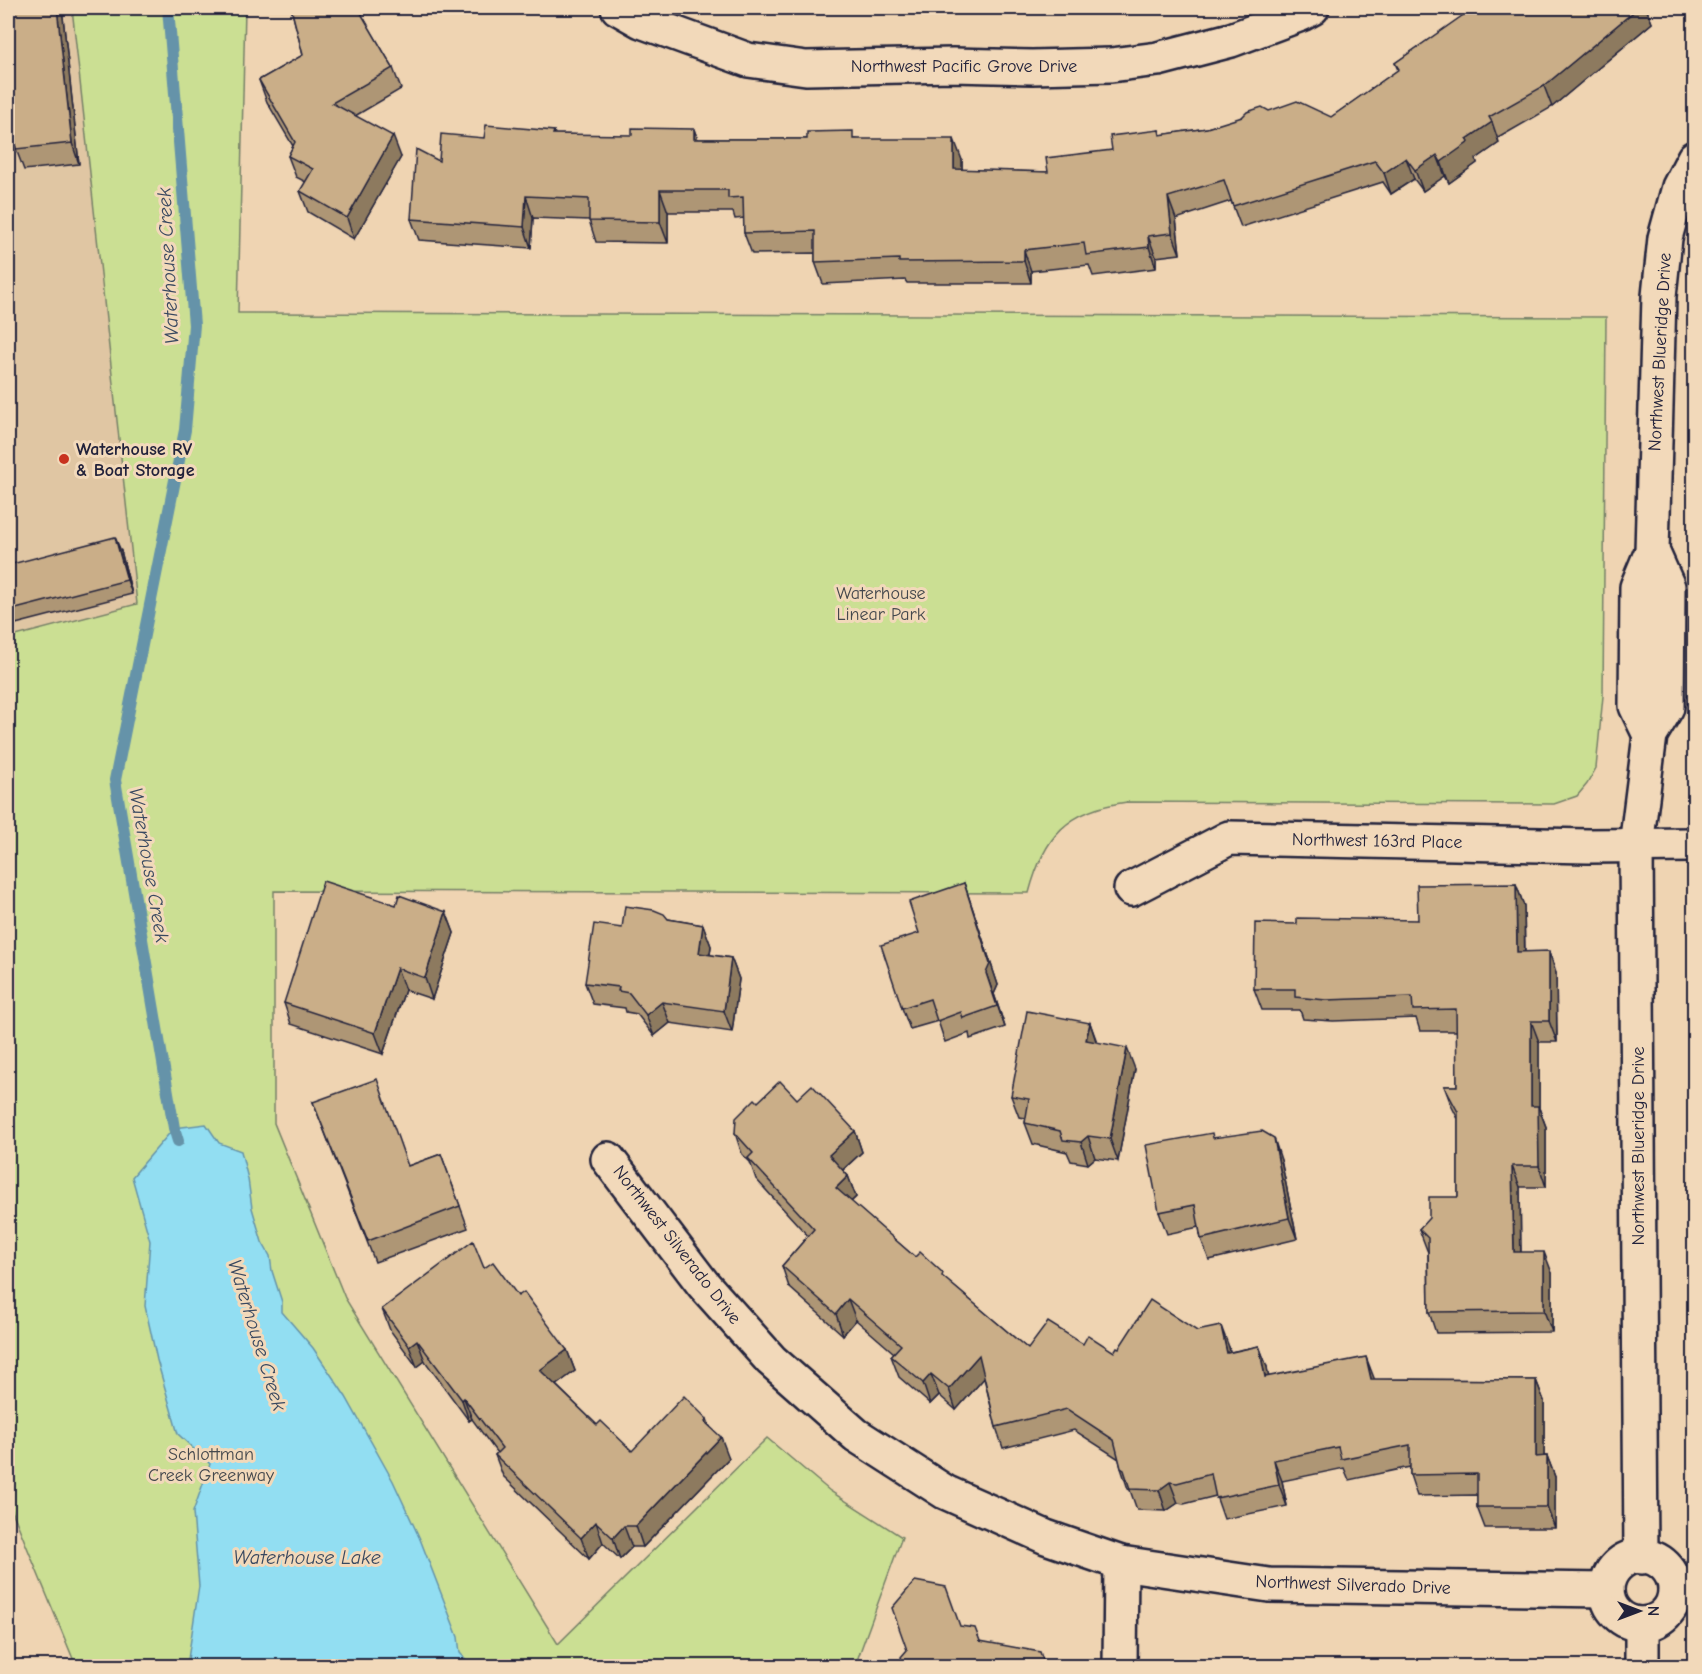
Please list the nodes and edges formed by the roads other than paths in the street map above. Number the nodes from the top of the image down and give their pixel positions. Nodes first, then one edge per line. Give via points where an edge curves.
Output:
1 (618, 8) edge
2 (1312, 8) edge
3 (1695, 158) edge
4 (1695, 845) edge
5 (1636, 846) junction
6 (1131, 889) dead end
7 (608, 1159) dead end
8 (1641, 1557) junction
9 (1121, 1563) junction
10 (1607, 1590) junction
11 (1684, 1591) edge
12 (1642, 1624) junction
13 (1120, 1666) edge
14 (1642, 1666) edge

1 - 2 street, Northwest Pacific Grove Drive via 641,21 748,60 806,68 1111,65 1158,59 1232,40
3 - 5 street, Northwest Blueridge Drive via 1679,187 1665,238 1659,296 1652,551 1668,587 1667,707 1650,735
4 - 5 street, Northwest 163rd Place
5 - 6 street, Northwest 163rd Place via 1229,838
5 - 8 street, Northwest Blueridge Drive
7 - 9 street, Northwest Silverado Drive via 703,1284 771,1360 856,1435 945,1492 1046,1537
8 - 10 street via 1616,1566
8 - 11 street via 1662,1564
9 - 10 street, Northwest Silverado Drive via 1269,1585
9 - 13 street
10 - 12 street via 1609,1602 1619,1616
11 - 12 street via 1654,1621
12 - 14 street

